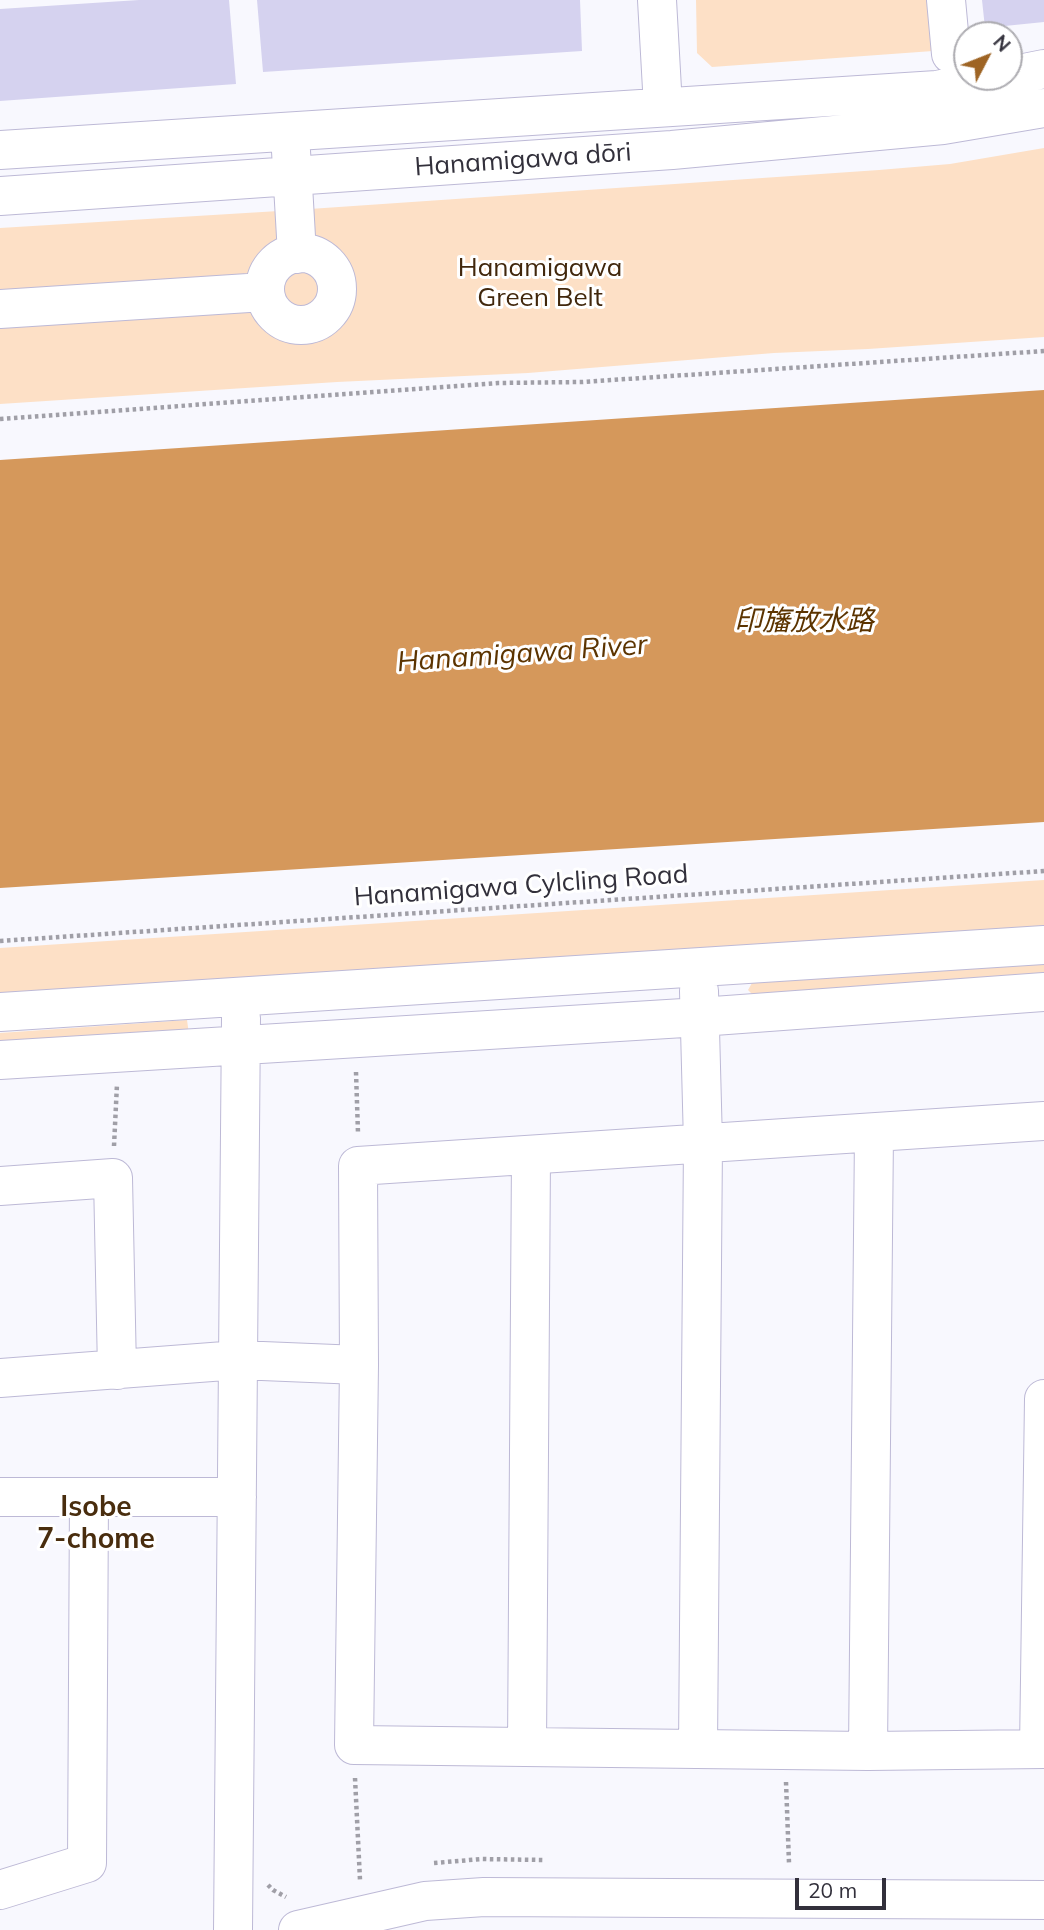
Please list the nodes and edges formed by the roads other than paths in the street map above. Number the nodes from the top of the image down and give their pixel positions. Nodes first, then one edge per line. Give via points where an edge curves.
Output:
1 (657, 0) edge
2 (946, 0) edge
3 (951, 54) dead end
4 (1044, 69) edge
5 (1023, 73) edge
6 (953, 87) edge
7 (663, 107) junction
8 (1044, 107) edge
9 (290, 131) junction
10 (0, 150) edge
11 (293, 176) junction
12 (0, 196) edge
13 (297, 254) junction
14 (264, 292) junction
15 (0, 309) edge
16 (1044, 945) edge
17 (697, 969) junction
18 (1044, 992) edge
19 (242, 995) junction
20 (0, 1012) edge
21 (700, 1017) junction
22 (241, 1045) junction
23 (0, 1060) edge
24 (1044, 1121) edge
25 (874, 1133) junction
26 (703, 1143) junction
27 (531, 1154) junction
28 (0, 1186) edge
29 (238, 1360) junction
30 (359, 1365) junction
31 (117, 1370) junction
32 (0, 1378) edge
33 (1044, 1399) edge
34 (0, 1497) edge
35 (89, 1497) junction
36 (237, 1497) junction
37 (527, 1747) junction
38 (698, 1748) junction
39 (1041, 1749) edge
40 (868, 1751) junction
41 (0, 1890) edge
42 (1044, 1900) edge
43 (233, 1930) edge
44 (298, 1930) edge

1 - 7 street
2 - 3 street
4 - 5 street
6 - 7 street, Hanamigawa dōri
7 - 9 street, Hanamigawa dōri
8 - 11 street, Hanamigawa dōri via 943,125 672,150
9 - 10 street, Hanamigawa dōri
9 - 11 street
11 - 12 street, Hanamigawa dōri
11 - 13 street
13 - 14 street via 275,263
13 - 14 street via 321,259 332,271 336,295 325,316 311,324 295,325 280,319
14 - 15 street
16 - 17 street
17 - 19 street
17 - 21 street
18 - 21 street
19 - 20 street
19 - 22 street
21 - 22 street
21 - 26 street
22 - 23 street
22 - 29 street
24 - 25 street
25 - 26 street
25 - 40 street
26 - 27 street
26 - 38 street
27 - 30 street via 358,1166
27 - 37 street
28 - 31 street via 113,1178
29 - 30 street
29 - 31 street
29 - 36 street
30 - 37 street via 354,1745
31 - 32 street
33 - 39 street
34 - 35 street
35 - 36 street
35 - 41 street via 87,1863
36 - 43 street
37 - 38 street
38 - 40 street
39 - 40 street
42 - 44 street via 484,1897 425,1900

